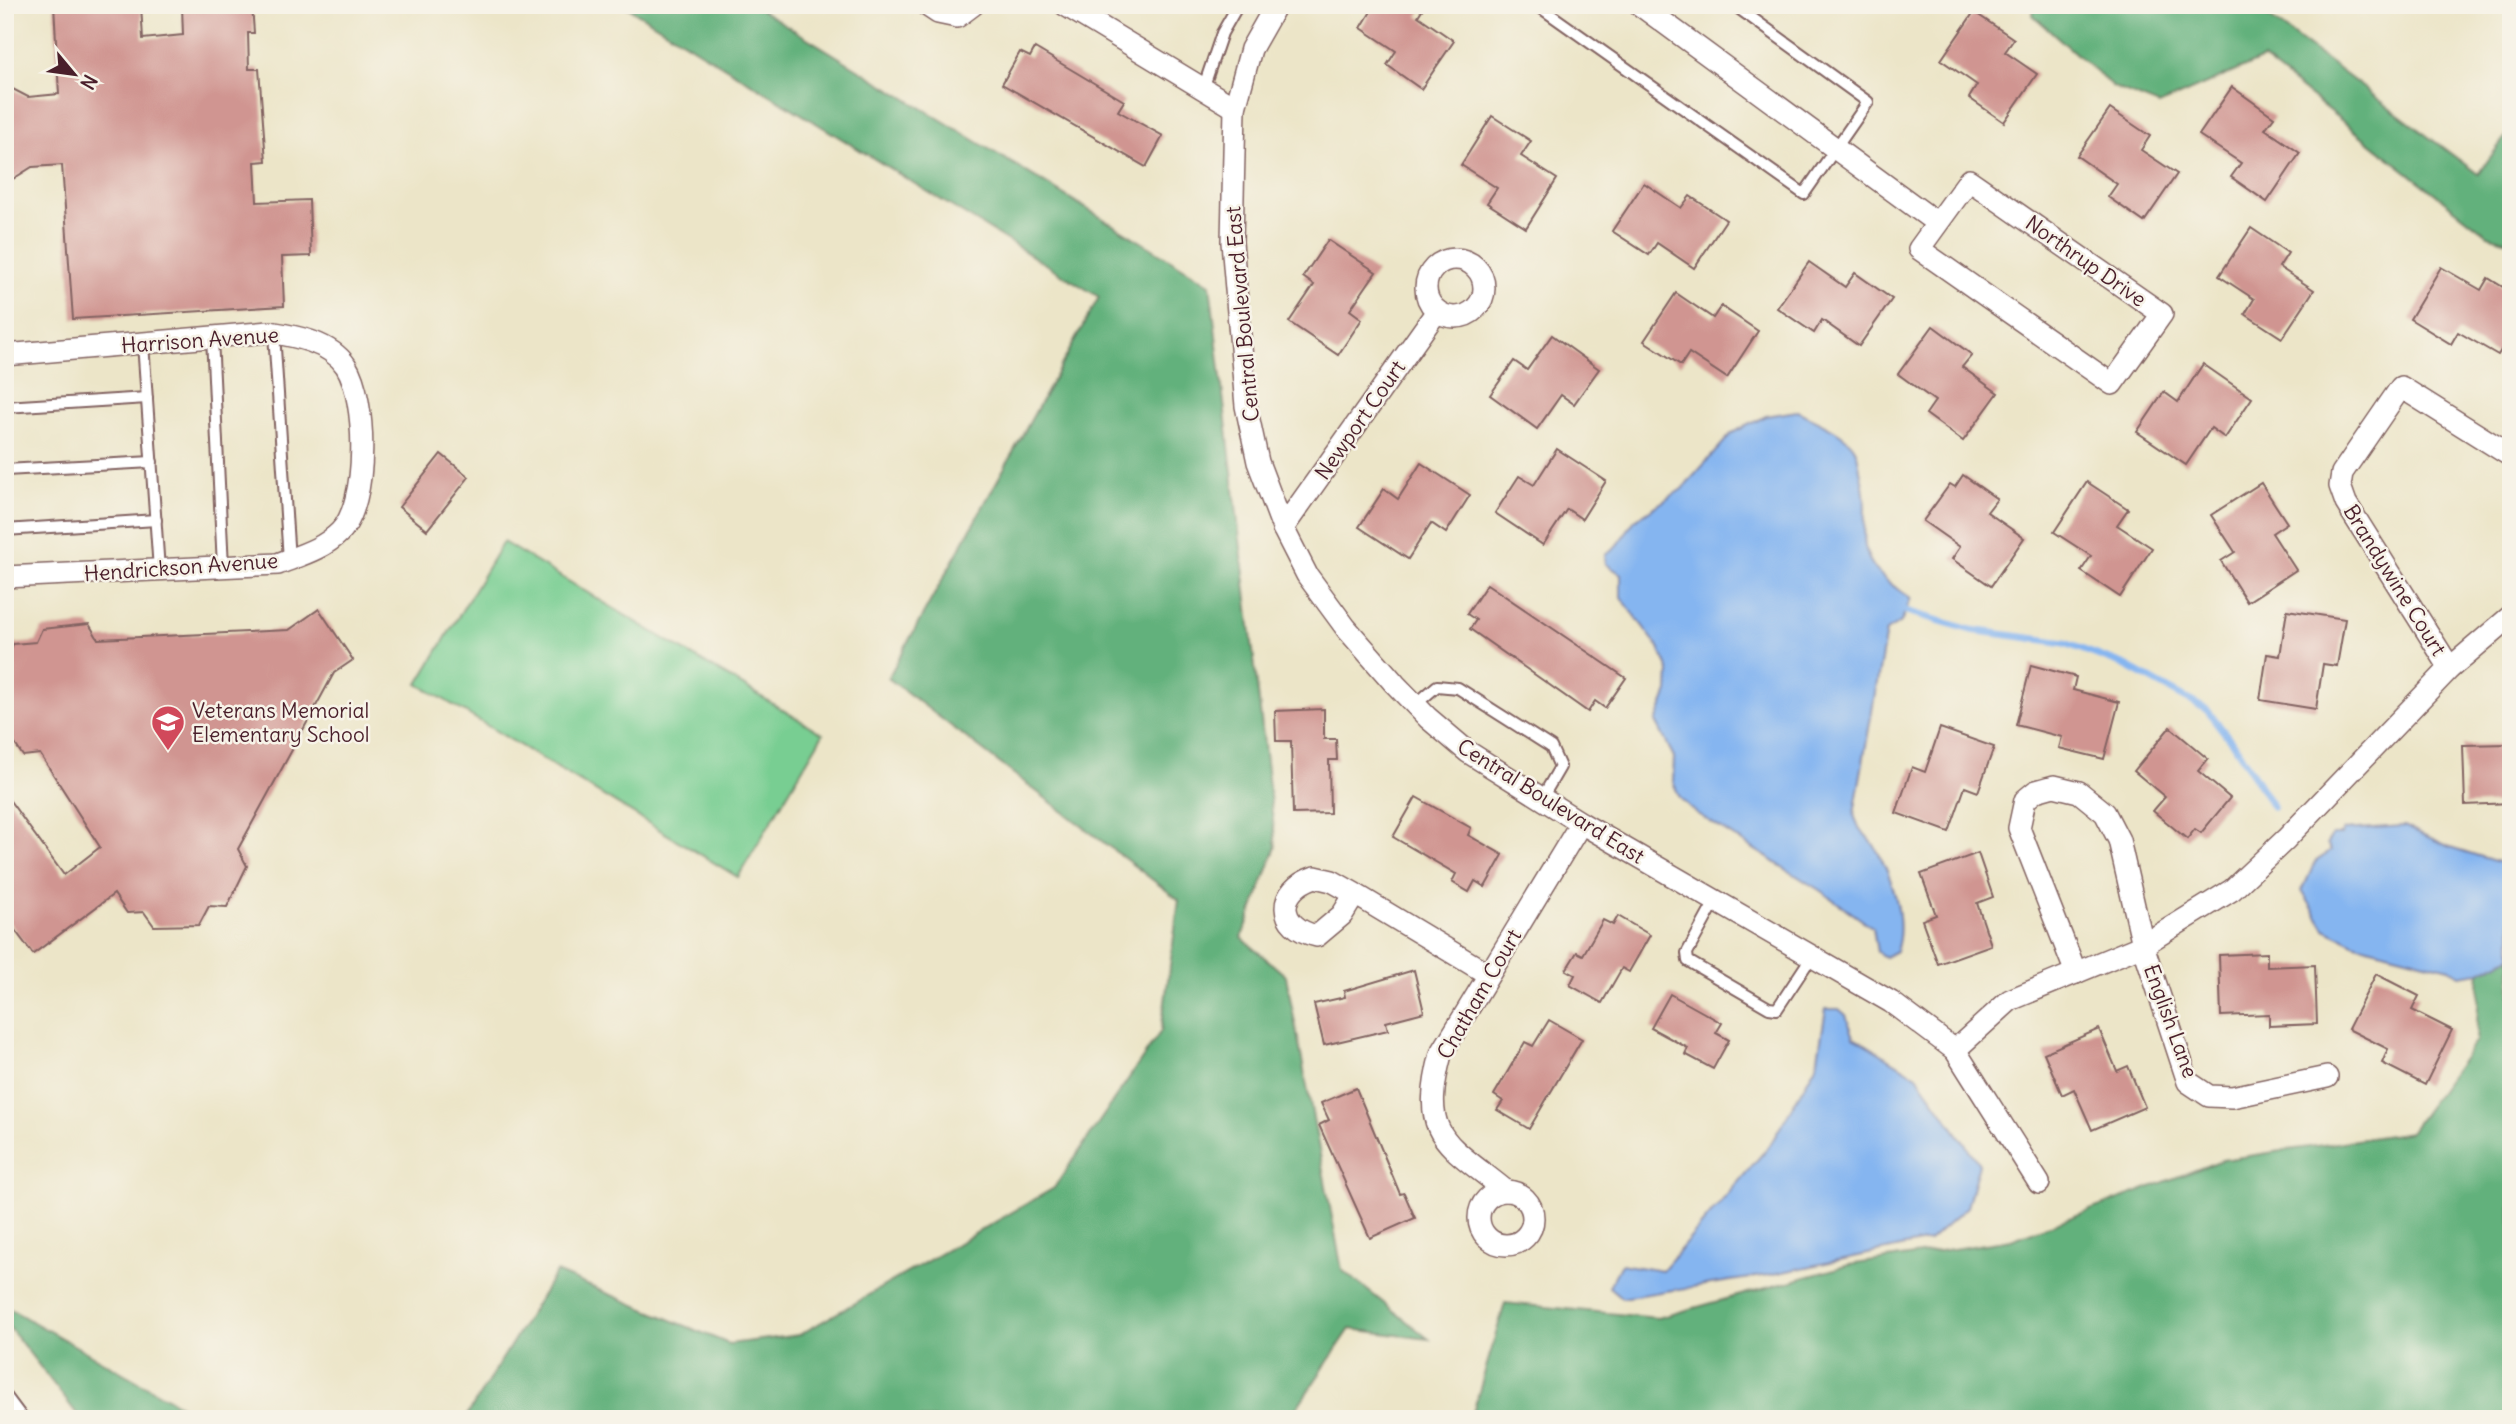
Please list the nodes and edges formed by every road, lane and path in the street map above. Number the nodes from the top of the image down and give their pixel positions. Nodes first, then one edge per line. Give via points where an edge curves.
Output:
1 (926, 5) edge
2 (973, 5) edge
3 (1065, 5) edge
4 (1238, 5) edge
5 (1276, 5) edge
6 (1537, 5) edge
7 (1640, 5) edge
8 (1734, 5) edge
9 (1203, 89) junction
10 (1235, 108) junction
11 (1836, 149) junction
12 (1937, 223) junction
13 (1437, 311) dead end
14 (274, 333) junction
15 (212, 337) junction
16 (144, 343) junction
17 (5, 355) edge
18 (147, 398) junction
19 (5, 407) edge
20 (361, 445) joint
21 (2511, 456) edge
22 (152, 462) junction
23 (5, 470) edge
24 (156, 520) junction
25 (1283, 528) junction
26 (5, 530) edge
27 (289, 560) junction
28 (223, 567) junction
29 (159, 570) junction
30 (5, 577) edge
31 (2511, 616) edge
32 (2450, 668) junction
33 (1415, 705) junction
34 (1542, 798) junction
35 (1581, 823) junction
36 (1355, 894) dead end
37 (1716, 900) junction
38 (2143, 945) junction
39 (1812, 956) junction
40 (2076, 973) junction
41 (1488, 974) junction
42 (1955, 1050) junction
43 (2327, 1077) dead end
44 (2039, 1183) dead end
45 (1506, 1191) dead end
46 (5, 1395) edge
47 (23, 1419) edge

1 - 2 street via 957,17
3 - 9 street
4 - 9 lane via 1222,33
5 - 10 street, Central Boulevard East via 1251,49
6 - 11 lane via 1804,194
7 - 11 street
8 - 11 lane via 1868,102
9 - 10 street
10 - 25 street, Central Boulevard East via 1232,242 1246,406 1258,462
11 - 12 street
12 - 12 street, Northrup Drive via 1919,249 2112,384 2162,314 1969,180
13 - 25 street, Newport Court
14 - 15 street, Harrison Avenue
14 - 20 street, Harrison Avenue via 297,335 345,364 354,384
14 - 27 lane
15 - 16 street, Harrison Avenue
15 - 28 lane
16 - 17 street, Harrison Avenue
16 - 18 lane
18 - 19 lane
18 - 22 lane
20 - 27 street, Hendrickson Avenue via 363,465 355,506 342,531 318,549
21 - 32 street, Brandywine Court via 2402,387 2342,473 2340,486 2346,503
22 - 23 lane
22 - 24 lane
24 - 26 lane
24 - 29 lane
25 - 33 street, Central Boulevard East via 1307,575 1346,628
27 - 28 street, Hendrickson Avenue
28 - 29 street, Hendrickson Avenue
29 - 30 street, Hendrickson Avenue
31 - 32 street, Brandywine Court
32 - 38 street, Brandywine Court via 2232,890
33 - 34 street, Central Boulevard East via 1468,752
33 - 34 lane via 1437,686 1458,688 1551,747 1560,767
34 - 35 street, Central Boulevard East
35 - 37 street, Central Boulevard East
35 - 41 street, Chatham Court
36 - 41 street
37 - 39 street, Central Boulevard East
37 - 39 lane via 1687,953 1688,961 1769,1009 1777,1009
38 - 40 street, Brandywine Court
38 - 40 street via 2119,840 2105,813 2079,792 2054,786 2036,791 2025,800 2019,828
38 - 43 street, English Lane via 2188,1082 2209,1096 2232,1097
39 - 42 street, Central Boulevard East via 1891,1002
40 - 42 street, Brandywine Court via 2010,1000
41 - 45 street, Chatham Court via 1441,1054 1433,1084 1433,1112 1443,1140
42 - 44 street, Central Boulevard East
46 - 47 lane

